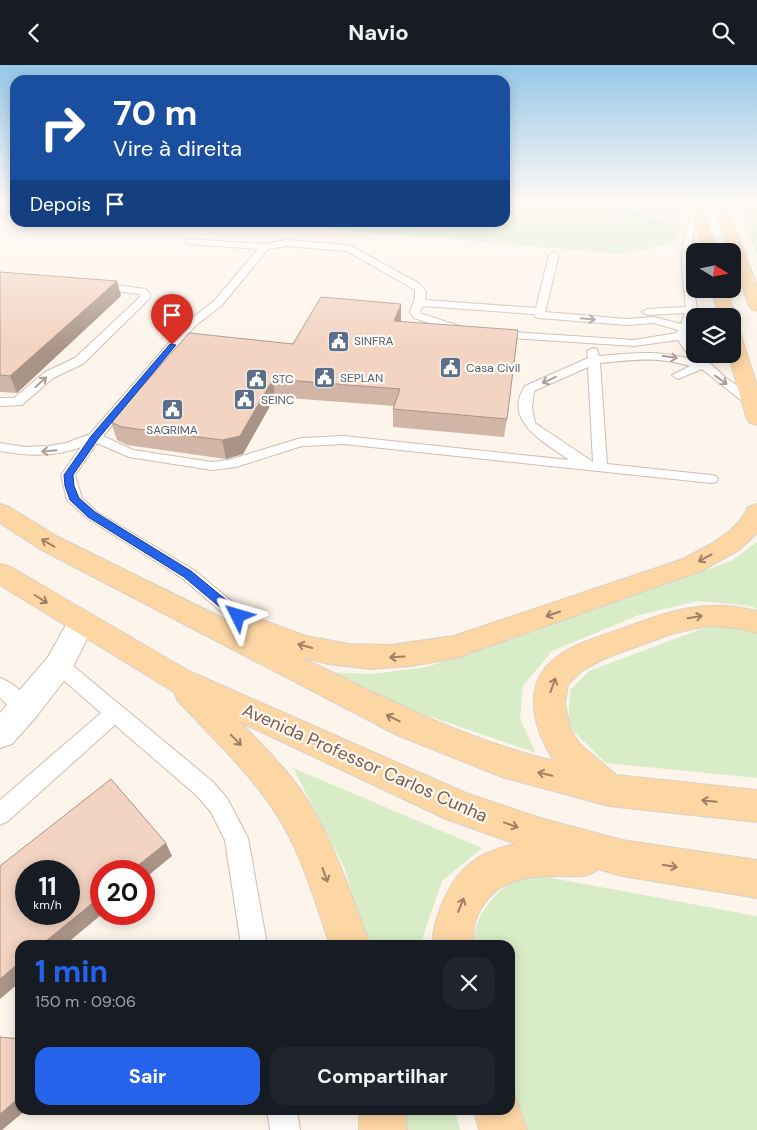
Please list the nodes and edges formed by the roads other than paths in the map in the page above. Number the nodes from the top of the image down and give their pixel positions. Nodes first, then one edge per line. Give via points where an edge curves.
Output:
1 (263, 250) edge
2 (352, 250) edge
3 (687, 250) edge
4 (737, 250) edge
5 (554, 255) dead end
6 (87, 285) edge
7 (756, 302) edge
8 (692, 308) edge
9 (413, 309) junction
10 (540, 310) junction
11 (686, 310) edge
12 (686, 323) edge
13 (682, 332) junction
14 (592, 341) junction
15 (594, 360) junction
16 (740, 363) edge
17 (702, 365) junction
18 (678, 375) dead end
19 (0, 401) edge
20 (754, 410) edge
21 (95, 437) junction
22 (0, 447) edge
23 (585, 465) junction
24 (600, 466) junction
25 (711, 479) dead end
26 (0, 512) edge
27 (757, 512) edge
28 (0, 573) edge
29 (123, 581) junction
30 (757, 622) edge
31 (81, 623) junction
32 (251, 627) junction
33 (59, 665) junction
34 (178, 680) junction
35 (0, 686) edge
36 (25, 708) junction
37 (115, 713) junction
38 (0, 734) edge
39 (609, 790) junction
40 (757, 806) edge
41 (0, 814) edge
42 (622, 859) junction
43 (757, 879) edge
44 (253, 940) edge
45 (348, 940) edge
46 (453, 940) edge
47 (283, 1115) edge
48 (382, 1115) edge
49 (498, 1115) edge
50 (285, 1130) edge
51 (383, 1130) edge
52 (503, 1130) edge

1 - 21 lane via 218,303 191,324
2 - 9 lane via 421,290
3 - 8 lane via 685,259
4 - 7 main road
5 - 10 lane
19 -> 6 lane via 17,402 50,375 79,361 145,298 142,291
9 - 10 lane
9 - 14 lane via 418,317 426,320 476,332
10 - 11 lane via 626,313
10 -> 13 lane via 627,322 654,320
12 - 13 lane
13 - 14 lane via 634,343
13 - 17 lane
14 - 15 lane
15 -> 17 lane via 651,355
15 -> 23 lane via 530,389 527,397 526,419 530,425
15 - 24 lane
16 - 20 main road
17 - 18 lane
17 -> 20 lane
21 -> 22 lane via 74,447 55,451
21 - 23 lane via 129,453 212,466 230,464 285,445 317,440 374,442
21 - 32 lane via 68,475 75,500 92,515 188,574
23 - 24 lane
24 - 25 lane
29 -> 26 main road via 49,543
27 -> 32 main road via 742,533 722,549 692,565 456,647 418,656 371,658 330,653
28 -> 31 main road, Avenida Professor Carlos Cunha
29 - 32 main road
39 -> 29 main road via 514,766 408,725
39 -> 30 main road via 577,764 555,733 548,704 555,678 584,654 686,618 728,615
31 - 33 street
31 - 34 main road, Avenida Professor Carlos Cunha
33 - 36 street
33 - 37 lane
34 -> 42 main road, Avenida Professor Carlos Cunha via 459,807
34 -> 45 main road via 266,771 297,815 322,866
35 - 36 lane
36 - 38 street
37 - 41 lane
37 - 44 lane via 204,788 219,805 236,838
40 -> 39 main road
42 -> 43 main road, Avenida Professor Carlos Cunha
46 -> 42 main road via 455,923 467,893 475,882 496,869 527,859
47 - 50 lane
48 - 51 main road
49 - 52 main road

